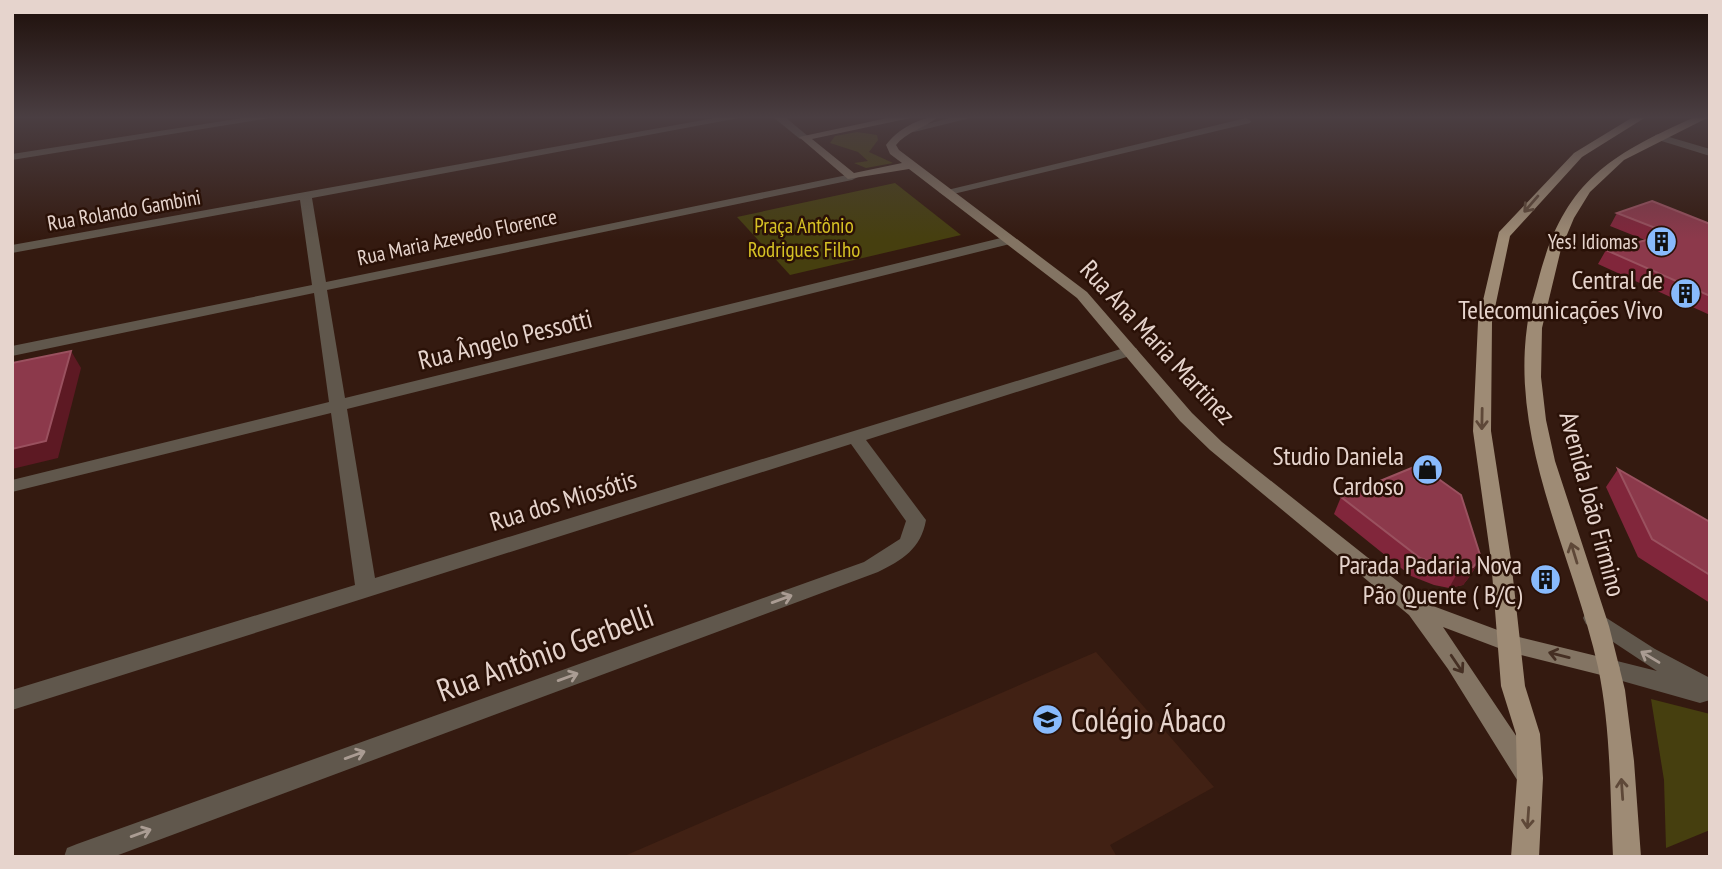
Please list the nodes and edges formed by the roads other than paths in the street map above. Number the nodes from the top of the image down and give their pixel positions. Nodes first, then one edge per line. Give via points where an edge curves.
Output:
1 (520, 158) edge
2 (829, 158) edge
3 (901, 158) edge
4 (1089, 158) edge
5 (1575, 158) edge
6 (1622, 158) edge
7 (910, 165) junction
8 (852, 177) junction
9 (945, 191) junction
10 (306, 197) junction
11 (1009, 240) junction
12 (12, 250) edge
13 (321, 287) junction
14 (12, 351) edge
15 (1130, 351) junction
16 (338, 405) junction
17 (854, 436) junction
18 (12, 486) edge
19 (366, 589) junction
20 (1417, 609) junction
21 (1594, 618) junction
22 (1509, 643) junction
23 (1609, 668) junction
24 (1710, 693) edge
25 (12, 700) edge
26 (1530, 778) junction
27 (77, 857) edge
28 (1525, 857) edge
29 (1627, 857) edge

1 - 10 street, Rua Rolando Gambini
2 - 8 street
3 - 7 street, Rua Ana Maria Martinez
4 - 9 street
5 -> 22 main road via 1504,235 1485,322 1482,431
21 -> 6 main road, Avenida João Firmino via 1545,457 1535,406 1534,333 1551,254 1577,198
7 - 8 street, Rua Maria Azevedo Florence
7 - 9 street, Rua Ana Maria Martinez
8 - 13 street, Rua Maria Azevedo Florence
9 - 11 street, Rua Ana Maria Martinez
10 - 12 street, Rua Rolando Gambini
10 - 13 street
11 - 15 street, Rua Ana Maria Martinez via 1082,295
11 - 16 street, Rua Ângelo Pessotti
13 - 14 street, Rua Maria Azevedo Florence
13 - 16 street
15 - 17 street, Rua dos Miosótis
15 - 20 street, Rua Ana Maria Martinez via 1216,446
16 - 18 street, Rua Ângelo Pessotti
16 - 19 street
17 - 19 street, Rua dos Miosótis
27 -> 17 street, Rua Antônio Gerbelli via 871,567 899,551 915,535 916,520
19 - 25 street, Rua dos Miosótis
20 - 22 street, Rua Ana Maria Martinez
20 -> 26 street, Rua Ana Maria Martinez via 1457,662
21 - 23 main road, Avenida João Firmino
24 -> 21 street
23 -> 22 street, Rua Ana Maria Martinez
22 - 26 main road via 1513,686 1528,734
23 - 24 street
29 -> 23 main road, Avenida João Firmino
26 -> 28 main road

